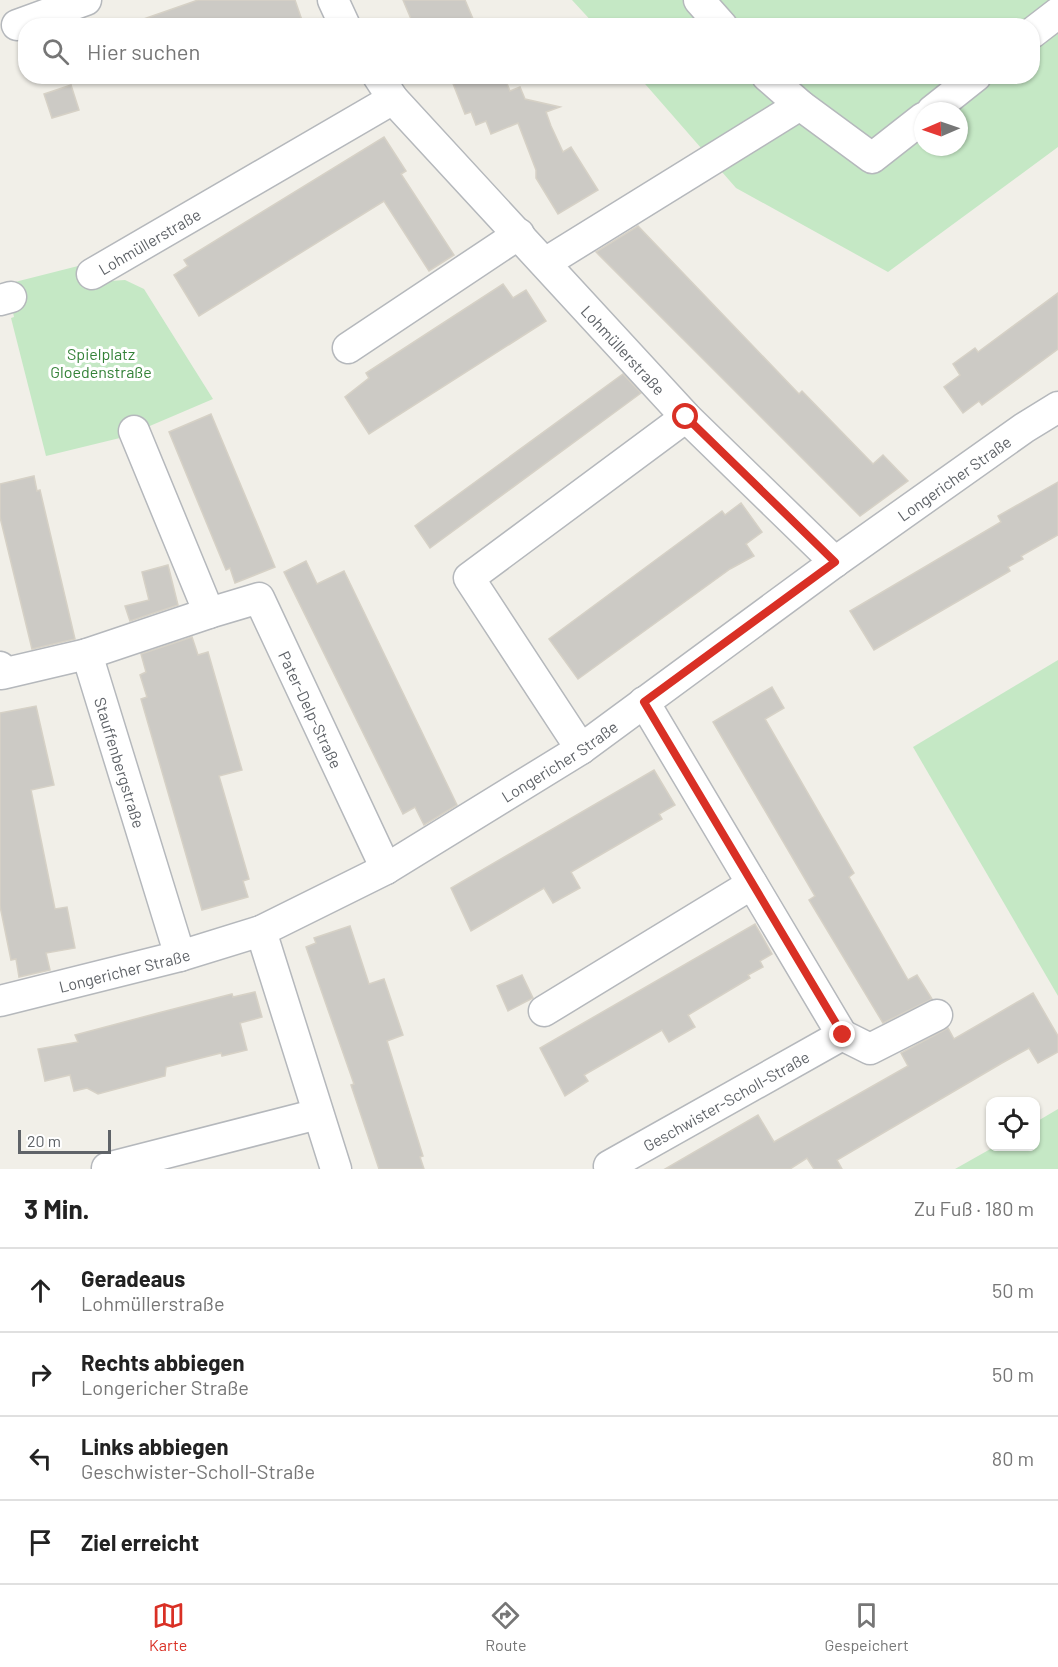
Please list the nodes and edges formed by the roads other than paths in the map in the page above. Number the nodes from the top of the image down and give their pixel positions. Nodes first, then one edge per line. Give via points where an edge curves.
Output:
1 (86, 0) edge
2 (333, 0) edge
3 (1058, 13) edge
4 (36, 18) edge
5 (341, 18) edge
6 (1040, 27) edge
7 (776, 84) edge
8 (966, 84) edge
9 (385, 88) edge
10 (943, 102) edge
11 (800, 105) junction
12 (914, 125) edge
13 (519, 234) junction
14 (545, 263) junction
15 (92, 274) dead end
16 (348, 348) dead end
17 (1058, 407) edge
18 (686, 417) junction
19 (134, 431) dead end
20 (835, 562) junction
21 (209, 613) junction
22 (87, 654) junction
23 (1, 672) edge
24 (644, 702) junction
25 (581, 749) junction
26 (386, 869) junction
27 (752, 884) junction
28 (261, 931) junction
29 (180, 956) junction
30 (0, 1001) edge
31 (544, 1011) dead end
32 (937, 1015) dead end
33 (843, 1035) junction
34 (318, 1113) junction
35 (609, 1166) dead end
36 (107, 1168) edge
37 (336, 1169) edge

1 - 4 street
2 - 5 street
3 - 6 street
7 - 11 street
8 - 10 street
9 - 13 street, Lohmüllerstraße
9 - 15 street, Lohmüllerstraße
11 - 12 street via 872,158
11 - 14 street
13 - 14 street, Lohmüllerstraße
13 - 16 street
14 - 18 street, Lohmüllerstraße
17 - 20 street, Longericher Straße
18 - 20 street, Lohmüllerstraße
18 - 25 street via 470,578
19 - 21 street
20 - 24 street, Longericher Straße
21 - 22 street, Pater-Delp-Straße
21 - 26 street, Pater-Delp-Straße via 259,598
22 - 23 street
22 - 29 street, Stauffenbergstraße
24 - 25 street, Longericher Straße
24 - 27 street
25 - 26 street, Longericher Straße
26 - 28 street, Longericher Straße
27 - 31 street
27 - 33 street
28 - 29 street, Longericher Straße
28 - 34 street
29 - 30 street, Longericher Straße
32 - 33 street via 870,1050
33 - 35 street, Geschwister-Scholl-Straße
34 - 36 street
34 - 37 street

